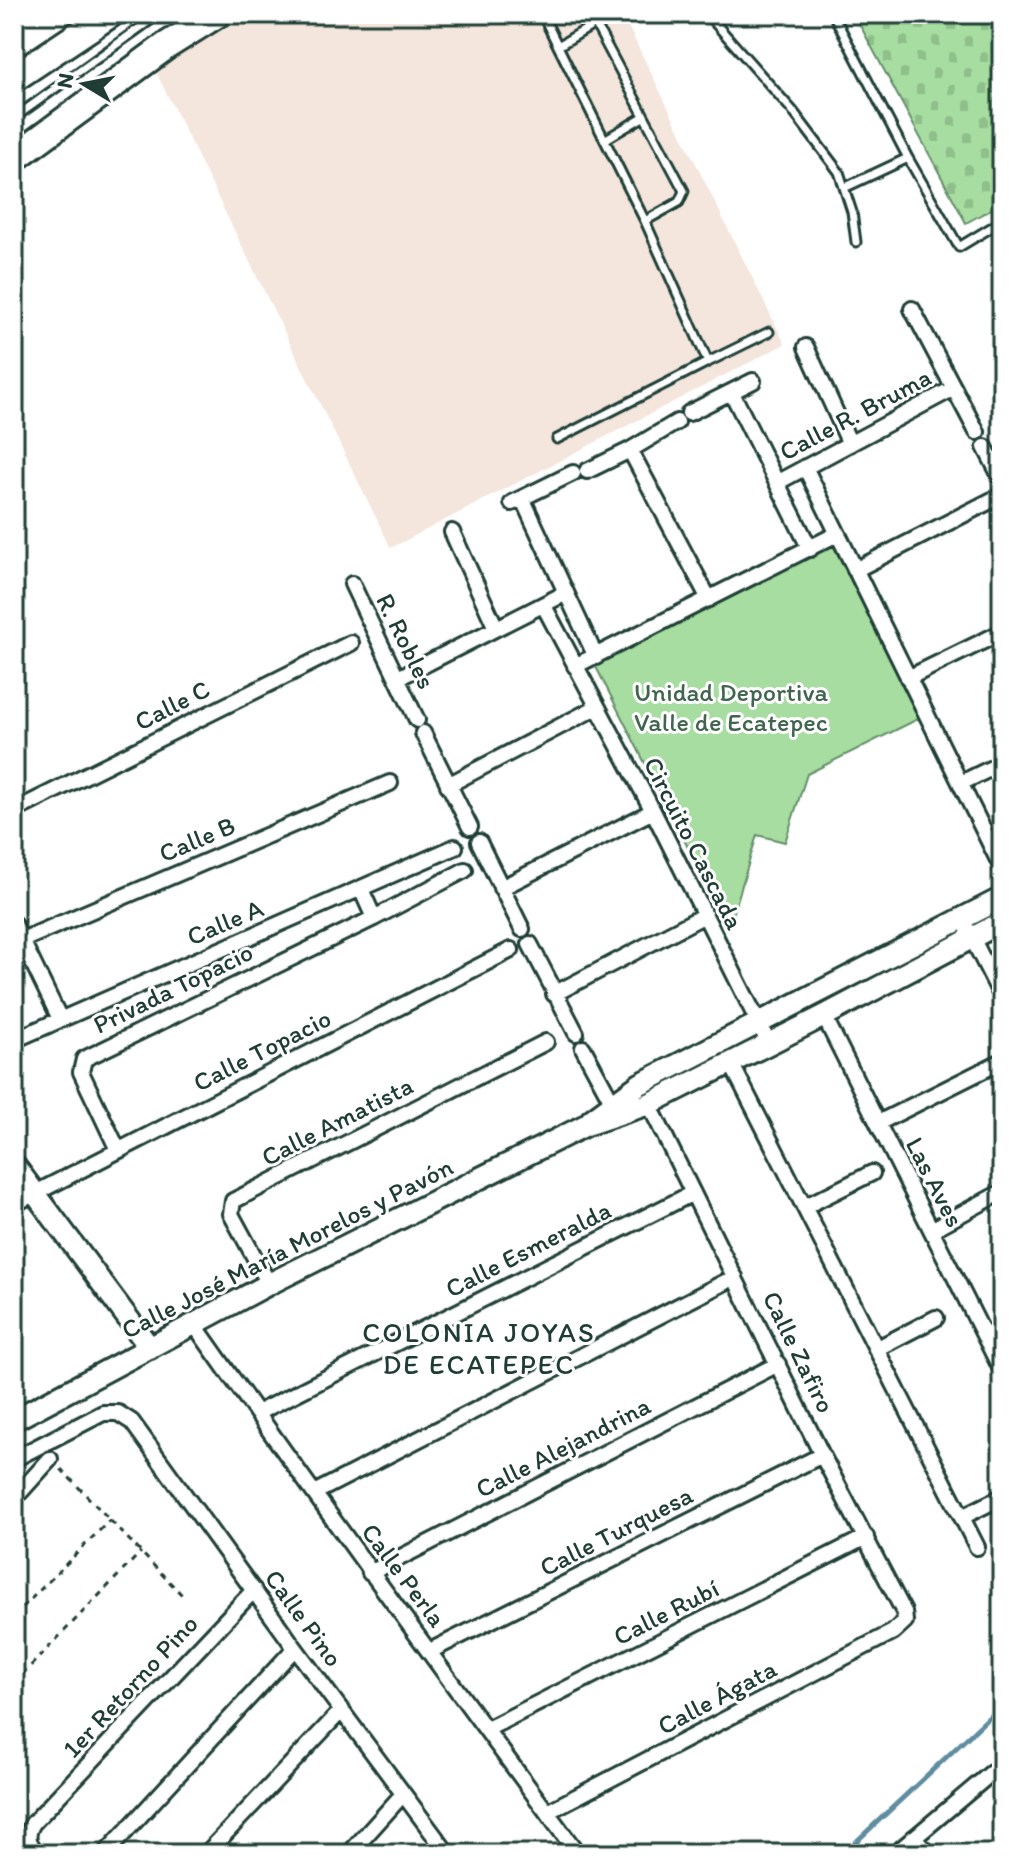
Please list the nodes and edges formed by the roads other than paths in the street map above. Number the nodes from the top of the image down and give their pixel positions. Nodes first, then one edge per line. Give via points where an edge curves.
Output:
1 (110, 14) edge
2 (159, 14) edge
3 (217, 14) edge
4 (542, 14) edge
5 (590, 14) edge
6 (707, 14) edge
7 (833, 14) edge
8 (595, 24) junction
9 (558, 46) junction
10 (14, 78) edge
11 (643, 117) junction
12 (14, 118) edge
13 (606, 139) junction
14 (14, 158) edge
15 (908, 158) junction
16 (846, 187) junction
17 (645, 221) junction
18 (1002, 221) edge
19 (856, 242) dead end
20 (912, 309) dead end
21 (769, 332) dead end
22 (806, 347) dead end
23 (708, 362) junction
24 (753, 381) dead end
25 (954, 388) junction
26 (732, 393) junction
27 (977, 432) dead end
28 (557, 439) dead end
29 (850, 444) junction
30 (985, 447) dead end
31 (630, 450) junction
32 (805, 467) junction
33 (1002, 480) edge
34 (778, 482) junction
35 (1002, 495) edge
36 (452, 532) dead end
37 (837, 534) junction
38 (810, 549) junction
39 (855, 570) junction
40 (352, 584) dead end
41 (566, 593) junction
42 (709, 599) junction
43 (544, 606) junction
44 (496, 628) junction
45 (1002, 632) edge
46 (351, 643) dead end
47 (596, 657) junction
48 (575, 666) junction
49 (398, 678) junction
50 (908, 678) junction
51 (597, 707) junction
52 (1002, 763) edge
53 (390, 783) dead end
54 (961, 783) junction
55 (448, 785) junction
56 (14, 811) edge
57 (653, 811) junction
58 (470, 827) dead end
59 (479, 842) dead end
60 (455, 847) dead end
61 (1002, 868) edge
62 (465, 870) dead end
63 (501, 888) junction
64 (361, 889) junction
65 (1002, 898) edge
66 (703, 916) junction
67 (374, 918) junction
68 (962, 918) junction
69 (1002, 922) edge
70 (14, 924) edge
71 (522, 929) dead end
72 (972, 937) junction
73 (22, 940) junction
74 (530, 944) dead end
75 (511, 950) dead end
76 (554, 994) junction
77 (1002, 997) edge
78 (824, 1016) junction
79 (60, 1019) junction
80 (758, 1023) junction
81 (576, 1033) dead end
82 (14, 1040) edge
83 (546, 1042) dead end
84 (768, 1042) junction
85 (583, 1048) dead end
86 (1002, 1061) edge
87 (731, 1063) junction
88 (649, 1104) junction
89 (616, 1109) junction
90 (878, 1123) junction
91 (118, 1150) junction
92 (14, 1165) edge
93 (872, 1173) dead end
94 (34, 1192) junction
95 (1002, 1192) edge
96 (693, 1193) junction
97 (14, 1204) edge
98 (804, 1207) junction
99 (933, 1229) junction
100 (735, 1277) junction
101 (269, 1284) junction
102 (936, 1318) dead end
103 (194, 1324) junction
104 (1002, 1328) edge
105 (985, 1337) junction
106 (150, 1348) junction
107 (876, 1349) junction
108 (778, 1364) junction
109 (1002, 1371) edge
110 (257, 1413) junction
111 (14, 1420) edge
112 (822, 1455) junction
113 (14, 1459) edge
114 (50, 1459) road end
115 (314, 1493) junction
116 (1002, 1497) edge
117 (14, 1499) edge
118 (962, 1517) junction
119 (866, 1537) junction
120 (977, 1547) dead end
121 (370, 1573) junction
122 (254, 1590) junction
123 (905, 1621) joint
124 (295, 1648) junction
125 (430, 1651) junction
126 (342, 1710) junction
127 (487, 1729) junction
128 (1002, 1764) edge
129 (403, 1794) junction
130 (547, 1812) junction
131 (913, 1838) junction
132 (39, 1854) edge
133 (105, 1854) edge
134 (206, 1854) edge
135 (349, 1854) edge
136 (448, 1854) edge
137 (578, 1854) edge
138 (895, 1854) edge
139 (929, 1854) edge

1 - 10 highway
2 - 12 lane
3 - 14 highway
4 - 9 lane
5 - 8 lane
6 - 16 lane via 792,110
7 - 15 lane
8 - 9 lane
8 - 11 lane
9 - 13 lane
11 - 13 lane
11 - 17 lane via 684,191 679,202
13 - 17 lane
15 - 16 lane
15 - 18 lane via 959,247
16 - 19 lane
17 - 23 lane
20 - 25 street
21 - 23 lane
22 - 29 street
23 - 28 lane
24 - 26 street
25 - 27 street
25 - 29 street, Calle R. Bruma
26 - 31 street
26 - 34 street
29 - 32 street, Calle R. Bruma
30 - 33 street
31 - 41 street via 518,502
31 - 42 street
32 - 34 street, Calle R. Bruma
32 - 37 street
34 - 38 street
35 - 39 street
36 - 44 street
37 - 38 street
37 - 39 street
38 - 42 street
39 - 50 street
40 - 49 street, R. Robles
41 - 43 street
41 - 47 street
42 - 47 street
43 - 44 street
43 - 48 street, Circuito Cascada
44 - 49 street
45 - 50 street
46 - 56 street, Calle C
47 - 48 street
48 - 51 street, Circuito Cascada
49 - 55 street, R. Robles
50 - 54 street
51 - 55 street
51 - 57 street, Circuito Cascada
52 - 54 street
53 - 73 street, Calle B
54 - 61 street
55 - 58 street, R. Robles
57 - 63 street
57 - 66 street, Circuito Cascada
59 - 63 street
60 - 64 street, Calle A
62 - 67 street, Privada Topacio
63 - 71 street
64 - 67 street
64 - 79 street, Calle A
65 - 68 street, Calle José María Morelos y Pavón
66 - 76 street
66 - 80 street, Circuito Cascada
67 - 91 street, Privada Topacio via 84,1059 81,1072
68 - 72 street
68 - 80 street, Calle José María Morelos y Pavón
69 - 72 street, Calle José María Morelos y Pavón
70 - 73 street
72 - 77 street
72 - 78 street, Calle José María Morelos y Pavón
73 - 79 street
74 - 76 street
75 - 91 street, Calle Topacio
76 - 81 street
78 - 84 street, Calle José María Morelos y Pavón
78 - 90 street, Las Aves
79 - 82 street, Calle A
80 - 84 street, Circuito Cascada
80 - 89 street, Calle José María Morelos y Pavón via 640,1084
83 - 101 street, Calle Amatista via 233,1201 231,1214
84 - 87 street, Calle José María Morelos y Pavón
85 - 89 street
86 - 90 street
87 - 88 street, Calle José María Morelos y Pavón
87 - 98 street
88 - 89 street, Calle José María Morelos y Pavón
88 - 96 street, Calle Zafiro
89 - 101 street, Calle José María Morelos y Pavón
90 - 99 street, Las Aves
91 - 94 street, Calle Topacio
92 - 94 street
93 - 98 street
94 - 97 street, Calle Topacio
94 - 106 street
95 - 99 street
96 - 100 street, Calle Zafiro
96 - 110 street, Calle Esmeralda
98 - 107 street
99 - 105 street, Las Aves
100 - 108 street, Calle Zafiro
100 - 115 street
101 - 103 street, Calle José María Morelos y Pavón
102 - 107 street
103 - 106 street, Calle José María Morelos y Pavón
103 - 110 street, Calle Perla
104 - 105 street
105 - 109 street, Las Aves
106 - 111 street, Calle José María Morelos y Pavón
107 - 118 street
108 - 112 street, Calle Zafiro
108 - 121 street, Calle Alejandrina
110 - 115 street, Calle Perla
112 - 119 street, Calle Zafiro
112 - 125 street, Calle Turquesa
113 - 122 street, Calle Pino via 103,1413 118,1413 132,1422
114 - 117 street
115 - 121 street, Calle Perla
116 - 118 street
118 - 120 street
119 - 123 street, Calle Zafiro
119 - 127 street, Calle Rubí
121 - 125 street, Calle Perla
122 - 124 street, Calle Pino
122 - 132 street, 1er Retorno Pino via 33,1823 29,1842
123 - 130 street, Calle Ágata via 893,1632
124 - 126 street, Calle Pino
124 - 133 street
125 - 127 street, Calle Perla
126 - 129 street, Calle Pino
126 - 134 street
127 - 130 street, Calle Perla
128 - 131 street
129 - 135 street
129 - 136 street, Calle Pino
130 - 137 street, Calle Perla
131 - 138 street
131 - 139 street

